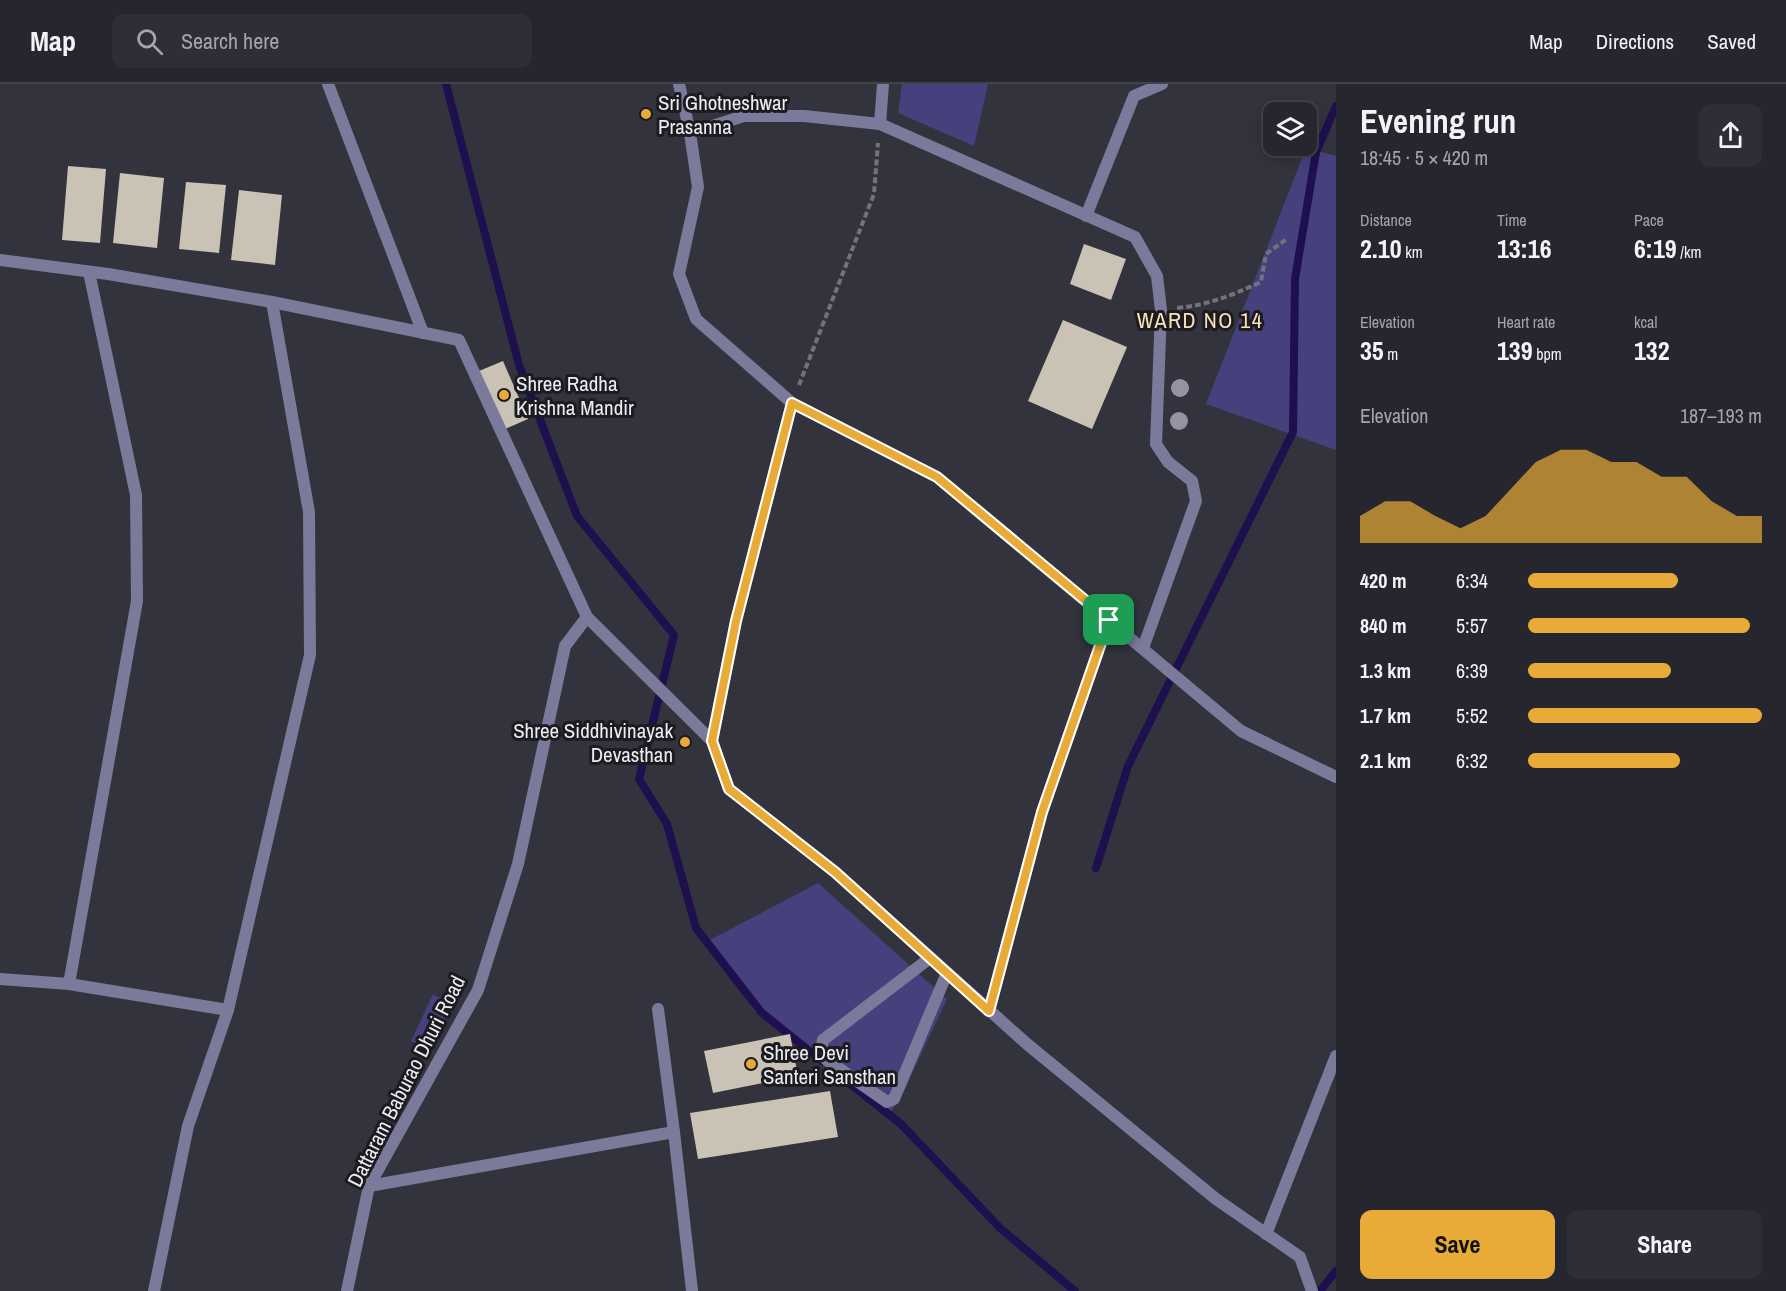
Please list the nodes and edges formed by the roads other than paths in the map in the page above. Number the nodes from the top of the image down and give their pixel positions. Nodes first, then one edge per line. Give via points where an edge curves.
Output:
1 (328, 84) edge
2 (679, 84) edge
3 (883, 84) edge
4 (1162, 84) edge
5 (880, 124) junction
6 (690, 133) junction
7 (1086, 216) junction
8 (0, 260) edge
9 (89, 272) junction
10 (272, 302) junction
11 (423, 333) junction
12 (792, 403) junction
13 (587, 617) junction
14 (1109, 620) junction
15 (1143, 648) junction
16 (712, 741) junction
17 (1336, 777) edge
18 (930, 958) junction
19 (947, 973) junction
20 (0, 979) edge
21 (69, 984) junction
22 (658, 1009) dead end
23 (228, 1010) junction
24 (989, 1011) junction
25 (1336, 1056) edge
26 (674, 1132) junction
27 (369, 1186) junction
28 (1266, 1234) junction
29 (154, 1291) edge
30 (347, 1291) edge
31 (692, 1291) edge
32 (1312, 1291) edge

1 - 11 street
2 - 6 street
3 - 5 street
4 - 7 street via 1134,96
5 - 6 street via 804,116 744,116
5 - 7 street
6 - 12 street via 698,187 679,274 696,319
7 - 15 street via 1135,237 1157,276 1161,310 1156,444 1168,462 1192,481 1196,501
8 - 9 street
9 - 10 street
9 - 21 street via 136,495 137,601
10 - 11 street
10 - 23 street via 309,512 310,655
11 - 13 street via 459,340
12 - 14 street via 937,477
12 - 16 street via 736,621
13 - 16 street
13 - 27 street, Dattaram Baburao Dhuri Road via 566,646 518,864 478,990
14 - 15 street
14 - 24 street via 1042,812
15 - 17 street via 1241,730
16 - 18 street via 729,789 835,872
18 - 19 street
18 - 19 street via 823,1040 820,1055 886,1102 894,1099
19 - 24 street
20 - 21 street
21 - 23 street
22 - 26 street
23 - 29 street via 188,1126
24 - 28 street via 1216,1199
25 - 28 street
26 - 27 street
26 - 31 street
27 - 30 street, Dattaram Baburao Dhuri Road
28 - 32 street via 1300,1257

